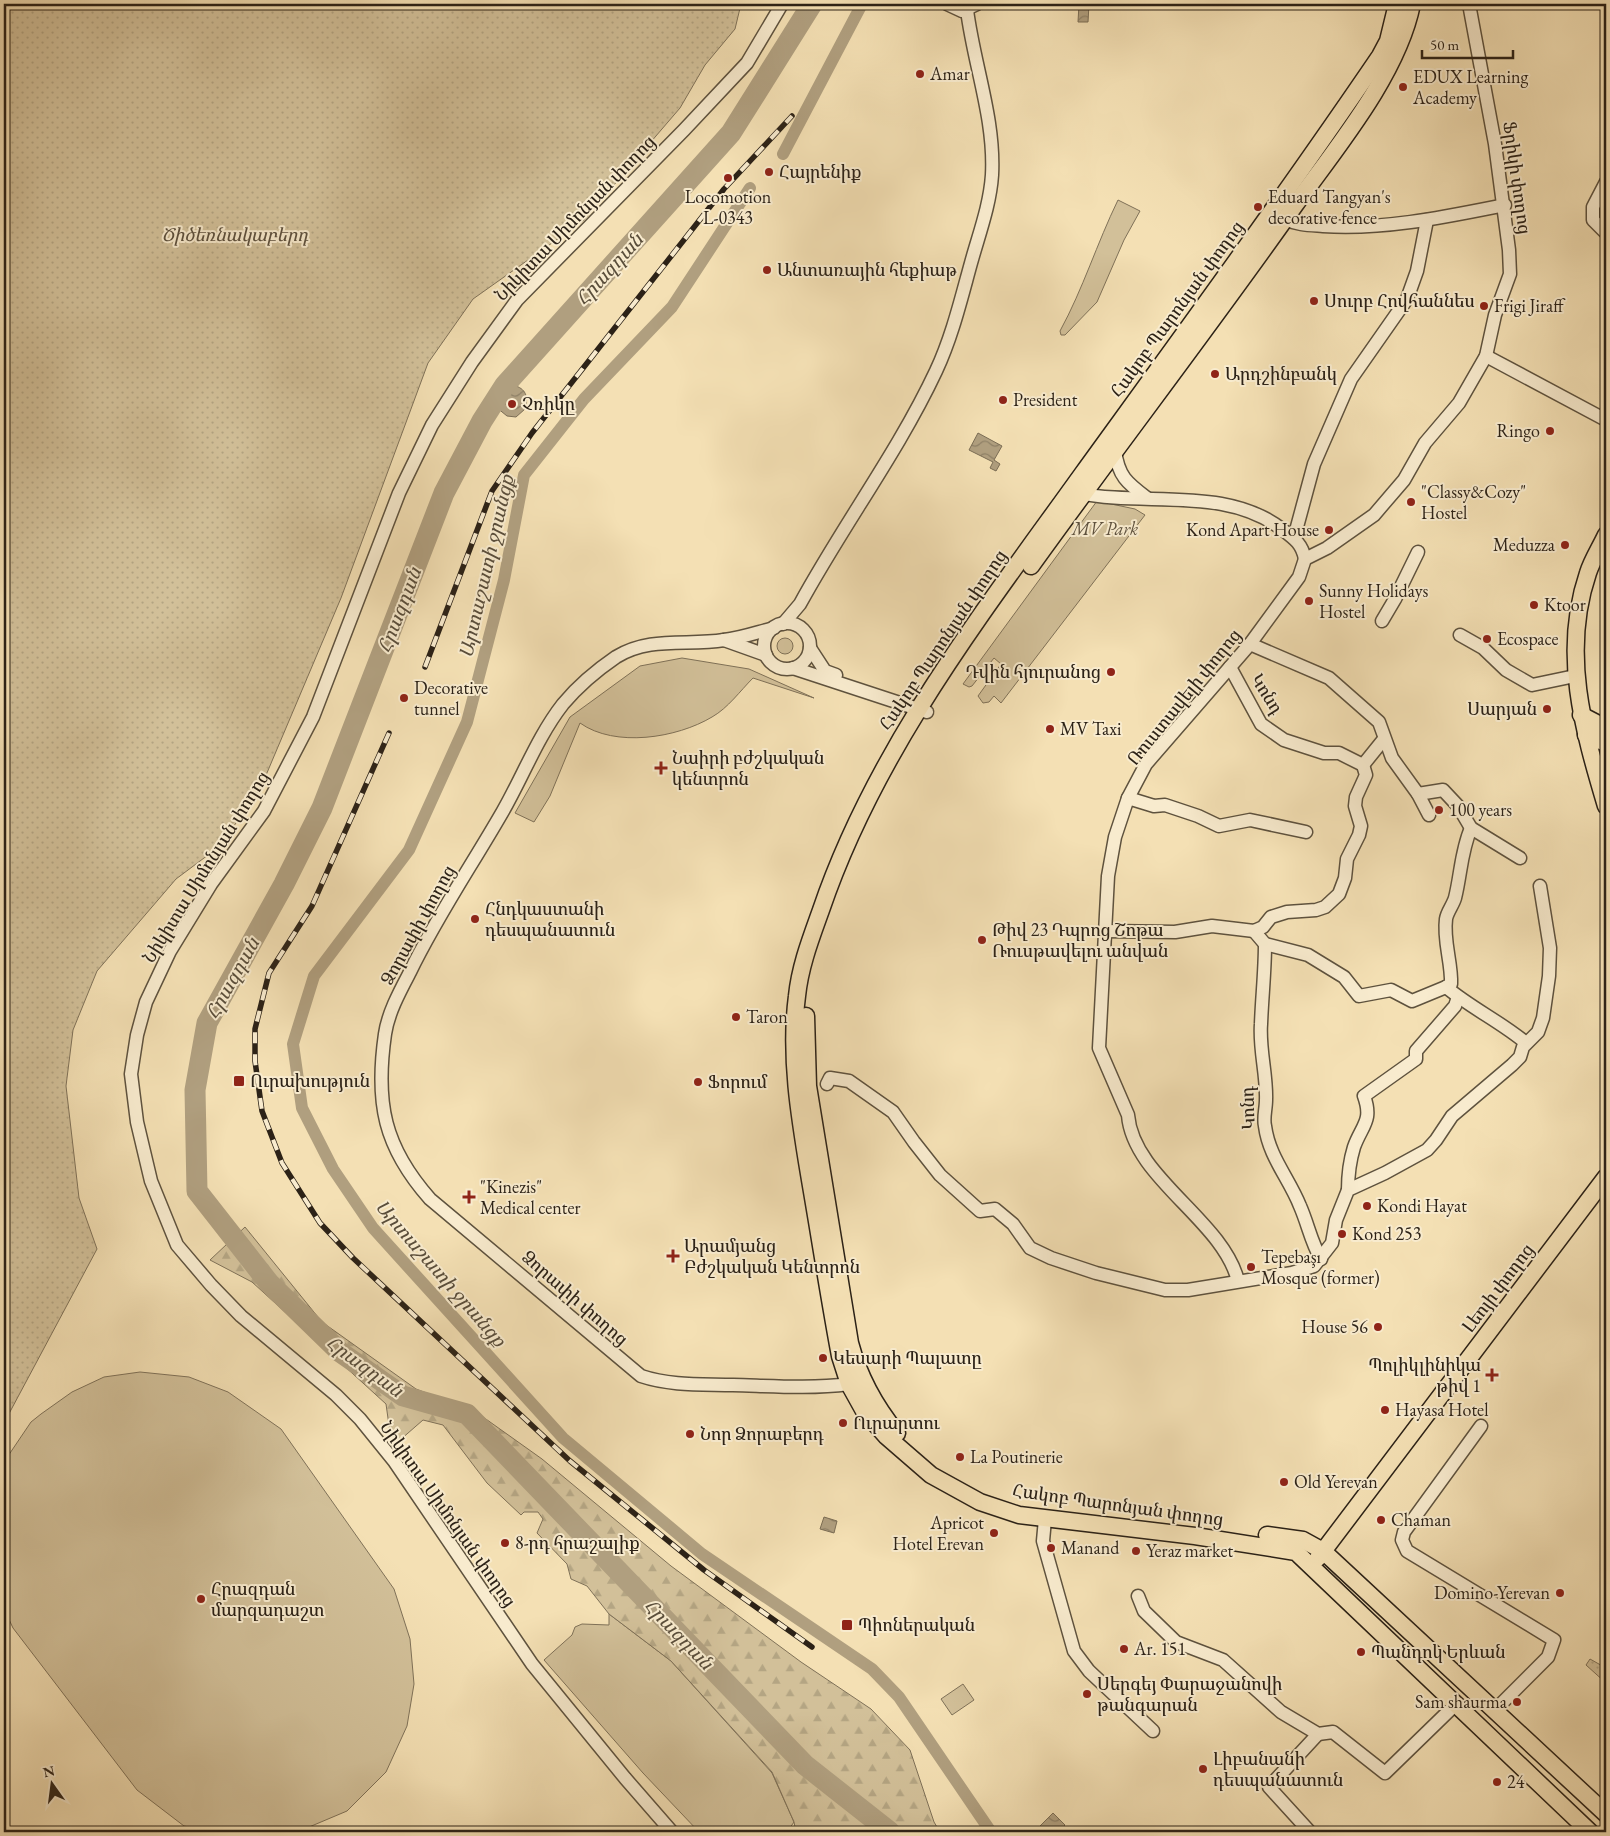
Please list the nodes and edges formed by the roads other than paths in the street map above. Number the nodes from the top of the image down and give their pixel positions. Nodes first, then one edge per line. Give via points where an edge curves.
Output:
1 (782, 4) edge
2 (947, 4) edge
3 (1397, 4) edge
4 (1412, 4) edge
5 (1469, 4) edge
6 (972, 7) edge
7 (1606, 182) edge
8 (1505, 204) junction
9 (1286, 219) junction
10 (1427, 220) junction
11 (1606, 233) edge
12 (1486, 356) junction
13 (1606, 420) edge
14 (1115, 450) junction
15 (1077, 492) junction
16 (1147, 498) junction
17 (1606, 536) edge
18 (1294, 538) junction
19 (1418, 552) dead end
20 (1305, 559) junction
21 (800, 604) junction
22 (1382, 620) dead end
23 (779, 626) junction
24 (800, 628) junction
25 (1460, 635) dead end
26 (724, 640) junction
27 (1250, 644) junction
28 (810, 648) junction
29 (766, 655) junction
30 (1230, 667) junction
31 (793, 668) junction
32 (1575, 676) junction
33 (924, 708) junction
34 (1581, 715) junction
35 (1606, 728) edge
36 (1586, 735) junction
37 (1384, 739) junction
38 (1606, 743) edge
39 (1363, 766) junction
40 (1418, 794) junction
41 (1128, 798) junction
42 (1606, 806) edge
43 (1429, 815) dead end
44 (1471, 828) junction
45 (1306, 832) dead end
46 (1520, 858) dead end
47 (1540, 886) dead end
48 (1254, 930) junction
49 (1104, 931) junction
50 (1265, 944) junction
51 (1446, 987) junction
52 (1458, 997) junction
53 (1526, 1043) junction
54 (827, 1084) dead end
55 (1606, 1177) edge
56 (1348, 1190) junction
57 (1321, 1259) junction
58 (1238, 1281) junction
59 (849, 1384) junction
60 (1481, 1426) dead end
61 (1045, 1519) junction
62 (1323, 1551) junction
63 (1312, 1565) junction
64 (1138, 1596) dead end
65 (1456, 1704) junction
66 (1495, 1710) junction
67 (1153, 1731) dead end
68 (1318, 1734) junction
69 (1606, 1814) edge
70 (672, 1832) edge
71 (1310, 1832) edge
72 (1590, 1832) edge

1 - 70 street, Նիկիտա Սիմոնյան փողոց via 747,63 517,300 432,425 399,493 313,717 264,812 211,884 170,951 146,1002 131,1074 137,1122 151,1181 177,1245 241,1316 360,1418 394,1461 532,1664
2 - 6 street via 957,10
3 - 15 main road, Հակոբ Պարոնյան փողոց via 1388,41 1380,56
4 - 9 main road, Հակոբ Պարոնյան փողոց via 1401,42 1383,77
5 - 8 street, Ֆրիկի փողոց
6 - 21 street via 991,145 992,175 988,204 953,327 937,370 918,406
7 - 11 street via 1593,207 1592,220
8 - 10 street
8 - 12 street, Ֆրիկի փողոց via 1510,274 1495,315
9 - 10 street via 1303,224 1350,227
9 - 14 main road, Հակոբ Պարոնյան փողոց
10 - 18 street via 1422,252 1407,299 1351,379 1314,464
12 - 13 street
12 - 20 street via 1459,403 1425,444 1404,480 1374,515 1327,548
14 - 15 main road, Հակոբ Պարոնյան փողոց
14 - 16 street via 1116,463 1125,481
15 - 16 street
15 - 33 main road, Հակոբ Պարոնյան փողոց
15 - 33 main road, Հակոբ Պարոնյան փողոց via 1064,520
16 - 18 street via 1239,506 1271,520
17 - 32 main road via 1588,572 1580,603 1574,646
18 - 20 street via 1302,546
19 - 22 street
20 - 27 street, Ռուստավելի փողոց via 1299,577
21 - 23 street
21 - 24 street
23 - 24 street
23 - 26 street
23 - 29 street via 766,640
24 - 28 street via 807,636
25 - 32 street via 1483,648 1506,670 1532,685
26 - 29 street
26 - 59 street, Ձորափի փողոց via 651,644 634,649 595,672 562,705 426,939 399,993 386,1031 383,1108 393,1146 430,1199 641,1376 661,1383 686,1384 820,1388
27 - 30 street, Ռուստավելի փողոց
27 - 37 street via 1329,678 1379,722
28 - 31 street via 803,663
28 - 33 street via 825,671
29 - 31 street via 777,667
30 - 39 street, Կոնդ via 1261,724 1284,740 1324,753 1338,753
30 - 41 street, Ռուստավելի փողոց via 1146,764
31 - 33 street
32 - 34 main road
33 - 59 main road, Հակոբ Պարոնյան փողոց via 881,774 835,867 800,975 796,999 794,1044 806,1160 840,1356
33 - 62 main road, Հակոբ Պարոնյան փողոց via 828,906 816,950 805,1024 808,1086 846,1324 863,1379 874,1402 900,1437 940,1471 978,1492 1026,1506 1303,1540
34 - 35 main road
34 - 36 main road
36 - 38 main road
36 - 42 main road
37 - 39 street
37 - 40 street via 1392,758
39 - 48 street via 1366,775 1355,806 1359,835 1347,859 1345,878 1338,894 1325,907 1271,917 1263,927
40 - 43 street
40 - 44 street via 1443,790 1458,806
41 - 45 street via 1154,806 1165,805 1219,826 1250,820
41 - 49 street, Ռուստավելի փողոց via 1115,837
44 - 46 street
44 - 51 street via 1446,920 1447,954 1452,973 1451,984
47 - 53 street via 1548,932 1549,976 1543,1018 1538,1032
48 - 49 street via 1212,926 1175,932
48 - 50 street
49 - 58 street, Ռուստավելի փողոց via 1099,1048 1138,1146 1181,1203 1203,1221 1235,1267
50 - 51 street via 1308,955 1344,977 1359,996 1391,990 1412,1002
50 - 57 street, Կոնդ via 1265,985 1260,1025 1266,1101 1264,1125 1272,1156 1300,1205
51 - 52 street
52 - 53 street
52 - 56 street via 1455,1006 1416,1052 1416,1059 1364,1096 1369,1114 1354,1147
53 - 56 street via 1520,1057 1452,1116 1427,1150
54 - 58 street via 830,1078 849,1081 893,1112 914,1142 956,1190 980,1211 995,1209 1013,1224 1030,1248 1096,1273 1165,1290 1188,1290
55 - 62 main road, Լեոյի փողոց
56 - 57 street via 1336,1220 1332,1243
57 - 58 street via 1314,1266 1292,1273
59 - 61 main road, Հակոբ Պարոնյան փողոց via 864,1411 886,1436 931,1475 980,1502 1019,1515
60 - 66 street via 1404,1532 1402,1540 1408,1551 1554,1640 1548,1657
61 - 63 main road, Հակոբ Պարոնյան փողոց via 1285,1549 1296,1552
61 - 67 street via 1043,1541 1074,1651 1089,1671
62 - 63 main road, Լեոյի փողոց
62 - 66 main road, Հակոբ Պարոնյան փողոց
63 - 65 main road, Հակոբ Պարոնյան փողոց
64 - 68 street via 1144,1611 1176,1642 1222,1660 1281,1712
65 - 68 street via 1385,1773 1333,1732
65 - 72 main road, Հակոբ Պարոնյան փողոց
66 - 69 main road, Հակոբ Պարոնյան փողոց
68 - 71 street via 1269,1787

